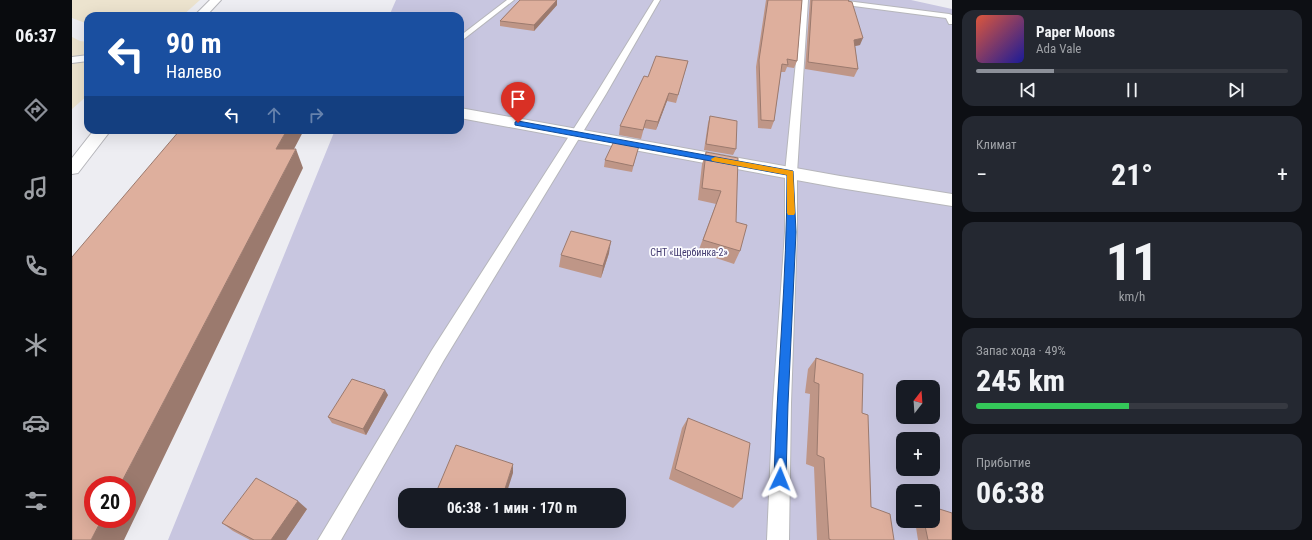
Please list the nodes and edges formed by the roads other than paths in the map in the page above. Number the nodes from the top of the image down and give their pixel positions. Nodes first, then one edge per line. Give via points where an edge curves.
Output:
1 (216, 0) edge
2 (510, 0) edge
3 (657, 0) edge
4 (805, 0) edge
5 (823, 0) edge
6 (204, 12) edge
7 (952, 22) edge
8 (464, 37) edge
9 (84, 58) edge
10 (74, 59) edge
11 (464, 114) edge
12 (100, 134) edge
13 (576, 134) junction
14 (72, 169) edge
15 (791, 173) junction
16 (952, 200) edge
17 (329, 540) edge
18 (778, 540) edge

1 - 6 street
2 - 8 lane
3 - 13 lane
4 - 15 lane
5 - 7 lane via 949,16
9 - 10 lane
11 - 13 street
12 - 14 street
13 - 15 street
13 - 17 lane via 438,355
15 - 16 street
15 - 18 lane via 791,232

